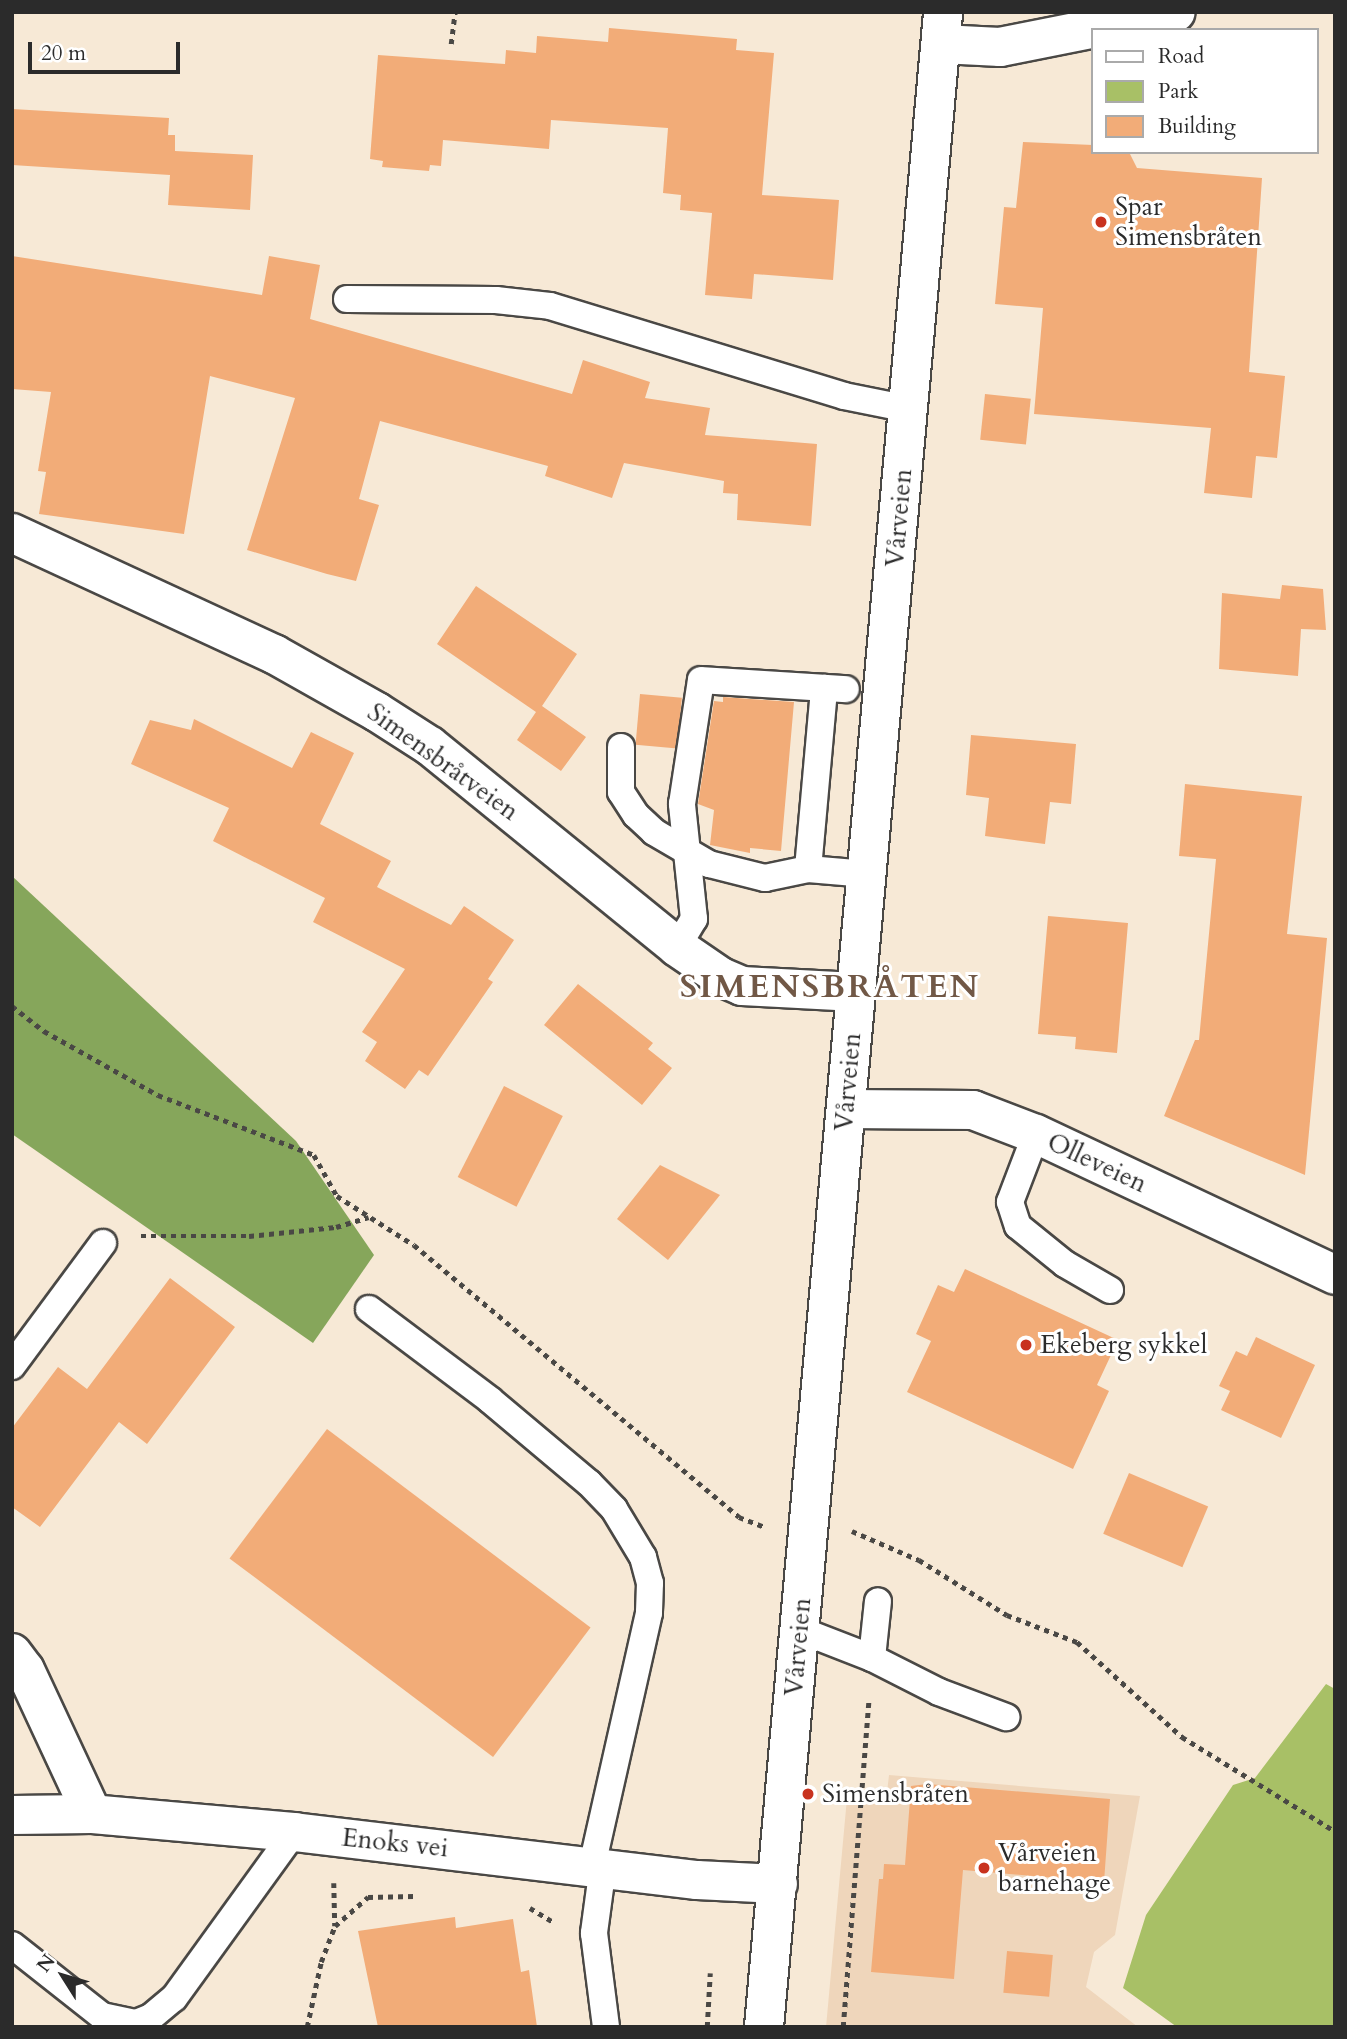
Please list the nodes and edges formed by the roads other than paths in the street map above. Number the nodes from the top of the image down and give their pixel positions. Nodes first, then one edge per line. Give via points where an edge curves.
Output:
1 (1176, 12) edge
2 (942, 28) edge
3 (1096, 28) edge
4 (1092, 29) edge
5 (347, 299) dead end
6 (909, 409) junction
7 (12, 533) edge
8 (621, 747) dead end
9 (686, 848) junction
10 (808, 869) junction
11 (867, 874) junction
12 (677, 947) junction
13 (856, 992) junction
14 (846, 1109) junction
15 (1036, 1134) junction
16 (103, 1244) road end
17 (1335, 1275) edge
18 (1110, 1290) dead end
19 (369, 1309) dead end
20 (12, 1366) edge
21 (878, 1601) dead end
22 (800, 1630) junction
23 (12, 1653) edge
24 (872, 1658) junction
25 (1006, 1717) dead end
26 (92, 1814) junction
27 (12, 1815) edge
28 (294, 1832) junction
29 (597, 1865) junction
30 (778, 1884) junction
31 (12, 1945) edge
32 (606, 2027) edge
33 (764, 2027) edge

1 - 3 street
2 - 4 street via 1000,47
2 - 6 street, Vårveien
5 - 6 lane via 496,300 551,306 844,396
6 - 11 street, Vårveien
7 - 12 street, Simensbråtveien via 274,654 377,712 430,746
8 - 9 lane via 619,778 628,804 654,832
9 - 10 lane via 730,873 765,878
9 - 10 lane via 682,804 701,681 835,688
9 - 12 lane via 694,919
10 - 11 lane
11 - 13 street, Vårveien
12 - 13 street, Simensbråtveien via 742,986
13 - 14 street, Vårveien
14 - 15 street, Olleveien via 956,1107
14 - 22 street, Vårveien
15 - 17 street, Olleveien
15 - 18 lane via 1010,1202 1018,1226 1065,1264
16 - 20 lane
19 - 29 lane via 589,1483 614,1509 643,1557 650,1583 649,1613
21 - 24 lane
22 - 24 lane
22 - 30 street, Vårveien
23 - 26 street via 25,1670
24 - 25 lane via 939,1692
26 - 27 street, Enoks vei
26 - 28 street, Enoks vei
28 - 29 street, Enoks vei
28 - 31 lane via 174,1998 144,2020 136,2023 102,2016
29 - 30 street, Enoks vei via 697,1880
29 - 32 lane via 594,1933
30 - 33 street, Vårveien

